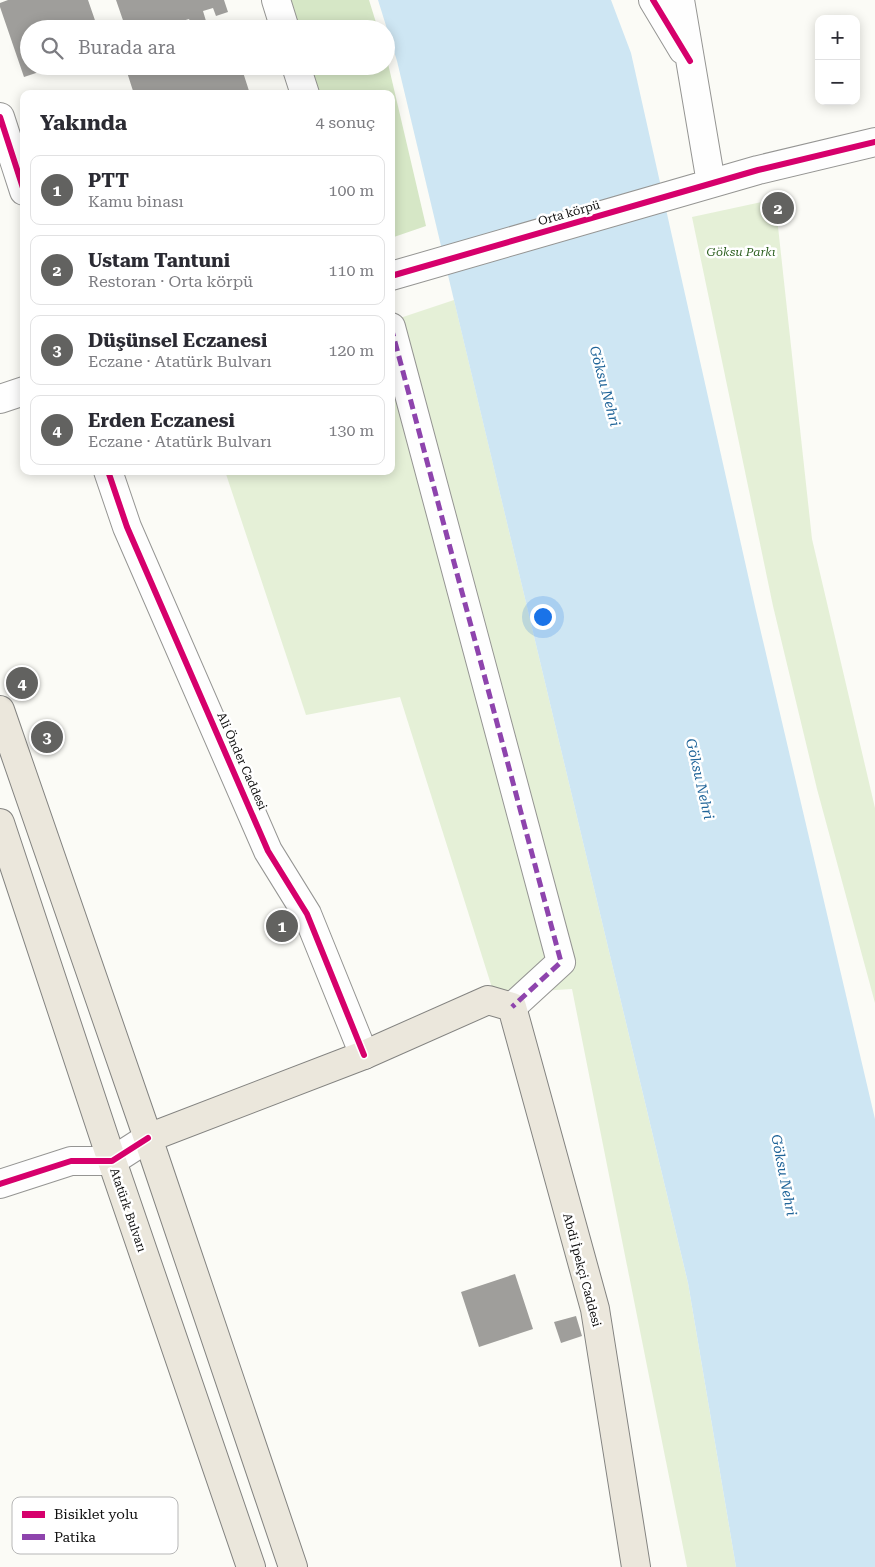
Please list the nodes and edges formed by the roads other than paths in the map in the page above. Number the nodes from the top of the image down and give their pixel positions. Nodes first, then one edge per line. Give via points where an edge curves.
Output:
1 (276, 0) edge
2 (653, 0) edge
3 (680, 0) edge
4 (282, 20) edge
5 (690, 61) junction
6 (299, 75) edge
7 (304, 90) edge
8 (0, 117) edge
9 (875, 142) edge
10 (875, 160) edge
11 (758, 170) junction
12 (20, 180) edge
13 (711, 183) junction
14 (395, 275) edge
15 (395, 342) edge
16 (20, 393) edge
17 (0, 399) edge
18 (109, 475) edge
19 (0, 710) edge
20 (1, 828) edge
21 (512, 1007) junction
22 (364, 1055) junction
23 (148, 1138) junction
24 (112, 1161) junction
25 (0, 1184) edge
26 (251, 1567) edge
27 (293, 1567) edge
28 (636, 1567) edge

1 - 4 street
2 - 5 street
3 - 5 street
5 - 13 street
6 - 7 street
8 - 12 street
9 - 11 street
10 - 11 street
11 - 13 street, Orta körpü
13 - 14 street, Orta körpü
15 - 21 street via 561,962
16 - 17 street
18 - 22 street, Ali Önder Caddesi via 127,528 265,842 307,914
19 - 23 main road
20 - 24 main road, Atatürk Bulvarı
21 - 22 main road via 488,1000
21 - 28 main road, Abdi İpekçi Caddesi via 595,1309
22 - 23 main road
23 - 24 street
23 - 27 main road
24 - 25 street via 71,1161
24 - 26 main road, Atatürk Bulvarı

